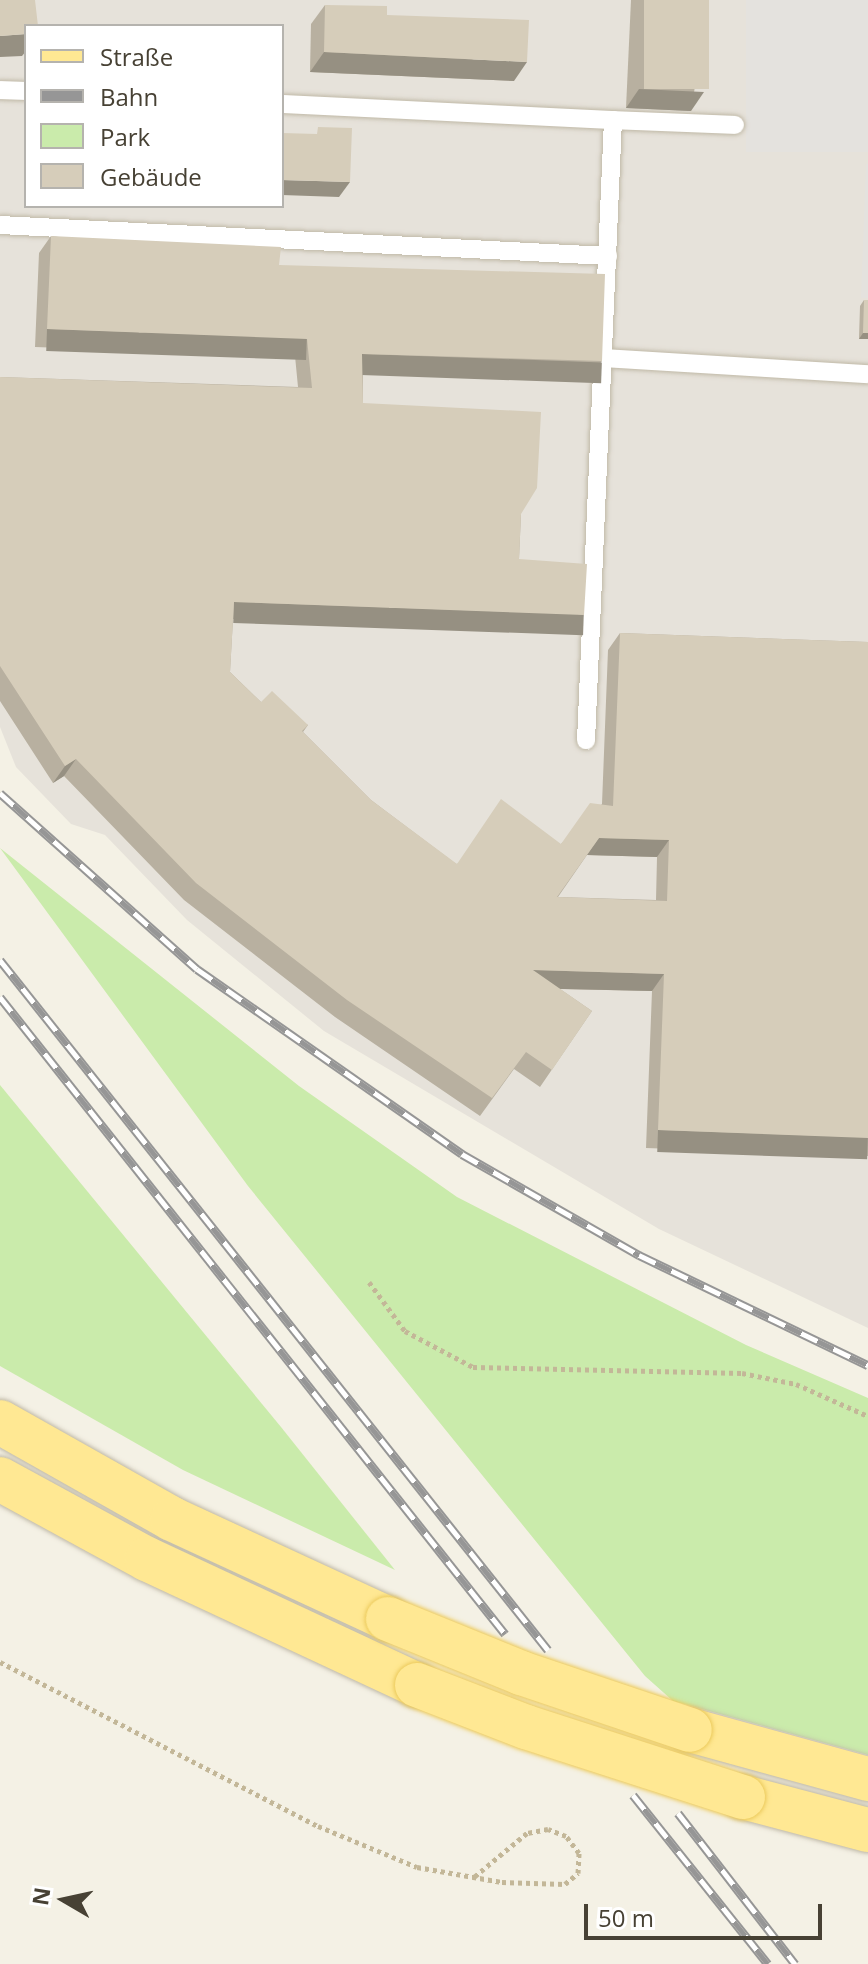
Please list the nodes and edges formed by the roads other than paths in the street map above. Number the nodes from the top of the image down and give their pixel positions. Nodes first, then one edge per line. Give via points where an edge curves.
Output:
1 (0, 90) edge
2 (24, 91) edge
3 (284, 104) edge
4 (613, 120) junction
5 (735, 125) dead end
6 (0, 225) edge
7 (608, 256) junction
8 (604, 358) junction
9 (862, 374) edge
10 (586, 740) dead end
11 (0, 1422) edge
12 (0, 1479) edge
13 (868, 1779) edge
14 (868, 1830) edge

1 - 2 lane
3 - 4 lane
4 - 5 lane
4 - 7 lane
6 - 7 lane
7 - 8 lane
8 - 9 lane
8 - 10 lane
11 - 13 main road, bridge via 172,1519 388,1619 521,1673 690,1730
12 - 14 main road, bridge via 147,1559 417,1685 540,1732 743,1797

